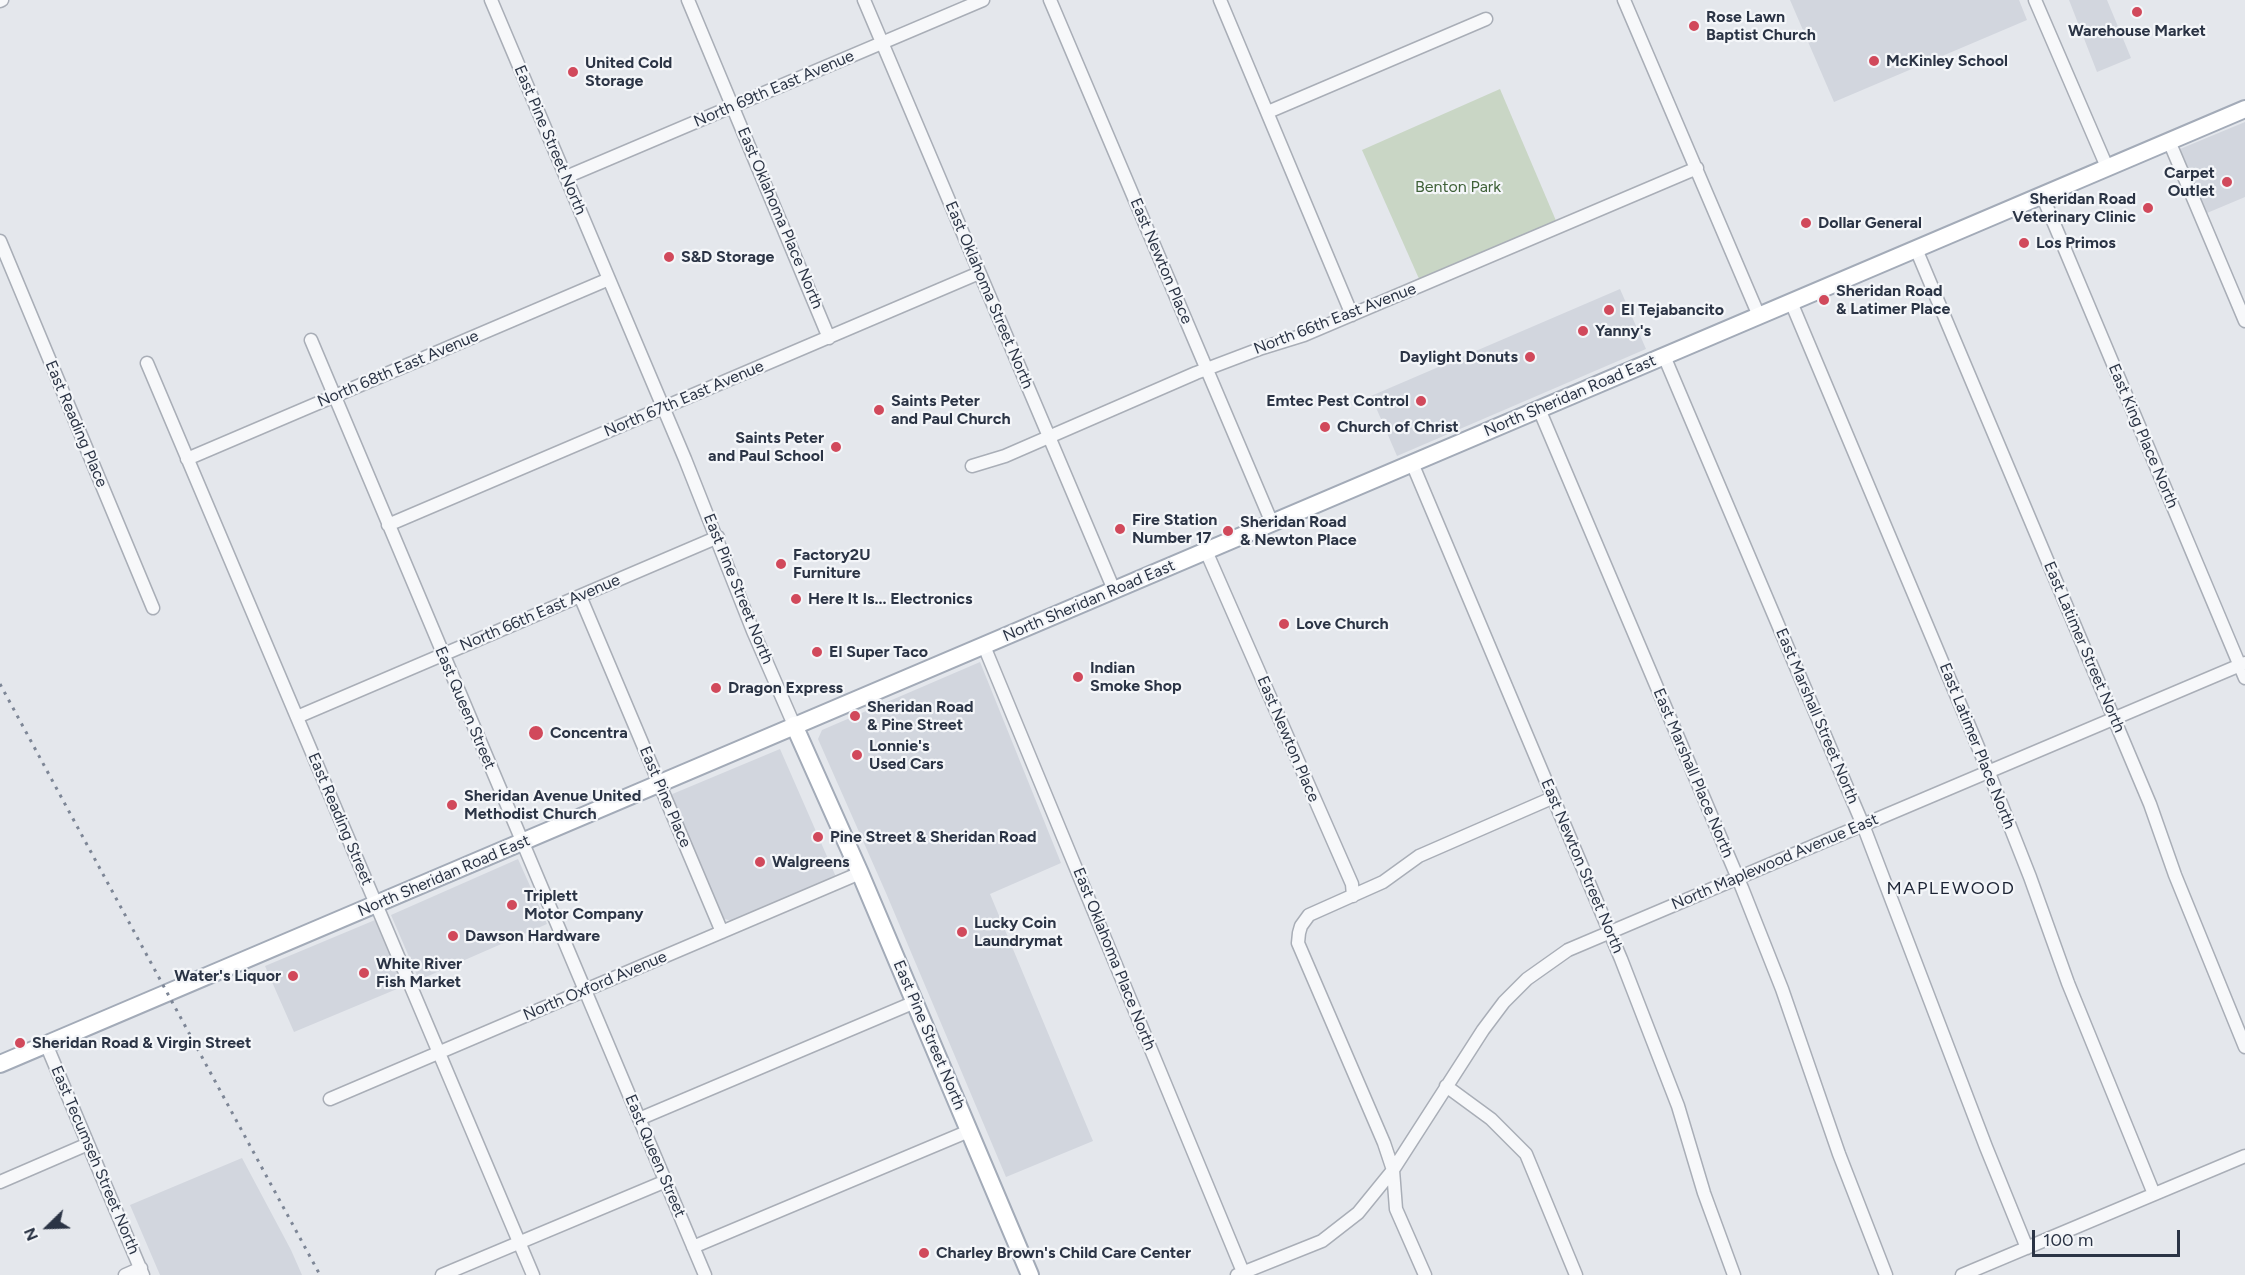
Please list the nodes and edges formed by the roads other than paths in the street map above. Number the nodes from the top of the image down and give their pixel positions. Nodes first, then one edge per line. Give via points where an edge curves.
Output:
1 (491, 0) edge
2 (688, 0) edge
3 (864, 0) edge
4 (982, 0) edge
5 (1050, 0) edge
6 (1220, 0) edge
7 (1624, 0) edge
8 (2035, 0) edge
9 (1486, 19) dead end
10 (882, 42) junction
11 (734, 106) junction
12 (2245, 109) edge
13 (1268, 112) junction
14 (2169, 141) junction
15 (1697, 168) junction
16 (2107, 168) junction
17 (566, 177) junction
18 (2042, 195) junction
19 (0, 241) edge
20 (1916, 249) junction
21 (980, 273) junction
22 (609, 279) junction
23 (2240, 296) edge
24 (1791, 302) junction
25 (1352, 315) junction
26 (1759, 316) junction
27 (2245, 321) edge
28 (830, 338) junction
29 (312, 340) dead end
30 (1664, 356) junction
31 (147, 363) dead end
32 (1207, 370) junction
33 (334, 396) junction
34 (663, 408) junction
35 (1539, 410) junction
36 (1049, 436) junction
37 (187, 459) junction
38 (1412, 463) junction
39 (972, 466) dead end
40 (1272, 523) junction
41 (388, 525) junction
42 (718, 537) junction
43 (1206, 551) junction
44 (1114, 590) junction
45 (580, 596) junction
46 (153, 608) dead end
47 (984, 646) junction
48 (443, 655) junction
49 (2242, 664) edge
50 (2245, 678) edge
51 (297, 717) junction
52 (2114, 719) junction
53 (794, 725) junction
54 (1989, 773) junction
55 (659, 783) junction
56 (1552, 798) junction
57 (1863, 825) junction
58 (522, 843) junction
59 (860, 873) junction
60 (1738, 878) junction
61 (1353, 896) junction
62 (376, 905) junction
63 (1610, 931) junction
64 (722, 932) junction
65 (584, 991) junction
66 (915, 1002) junction
67 (46, 1044) junction
68 (2245, 1047) edge
69 (439, 1052) junction
70 (0, 1064) edge
71 (1446, 1086) junction
72 (330, 1099) dead end
73 (639, 1119) junction
74 (969, 1131) junction
75 (88, 1144) junction
76 (2245, 1156) edge
77 (1393, 1170) junction
78 (666, 1181) junction
79 (0, 1182) edge
80 (2154, 1194) junction
81 (520, 1242) junction
82 (693, 1247) junction
83 (2027, 1248) junction
84 (142, 1272) edge
85 (1240, 1274) edge
86 (125, 1275) edge
87 (442, 1275) edge
88 (534, 1275) edge
89 (705, 1275) edge
90 (1030, 1275) edge
91 (1425, 1275) edge
92 (1576, 1275) edge
93 (1734, 1275) edge
94 (1886, 1275) edge
95 (1962, 1275) edge

1 - 17 street, East Pine Street North
2 - 11 street, East Oklahoma Place North
3 - 10 street, East Oklahoma Street North
4 - 10 street, North 69th East Avenue
5 - 32 street, East Newton Place
6 - 13 street
7 - 15 street
8 - 16 street
9 - 13 street
10 - 11 street, North 69th East Avenue
10 - 21 street, East Oklahoma Street North
11 - 17 street, North 69th East Avenue
11 - 28 street, East Oklahoma Place North
12 - 14 main road, North Sheridan Road East
13 - 25 street
14 - 16 main road, North Sheridan Road East
14 - 23 street
15 - 25 street, North 66th East Avenue
15 - 26 street
16 - 18 main road, North Sheridan Road East
17 - 22 street, East Pine Street North
18 - 20 main road, North Sheridan Road East
18 - 49 street, East King Place North
19 - 46 street, East Reading Place
20 - 24 main road, North Sheridan Road East
20 - 52 street, East Latimer Street North
21 - 28 street, North 67th East Avenue
21 - 36 street, East Oklahoma Street North
22 - 33 street, North 68th East Avenue
22 - 34 street, East Pine Street North
23 - 27 street
24 - 26 main road, North Sheridan Road East
24 - 54 street, East Latimer Place North
25 - 32 street, North 66th East Avenue
26 - 30 main road, North Sheridan Road East
28 - 34 street, North 67th East Avenue
29 - 33 street, East Queen Street
30 - 35 main road, North Sheridan Road East
30 - 57 street, East Marshall Street North
31 - 37 street, East Reading Street
32 - 36 street, North 66th East Avenue
32 - 40 street, East Newton Place
33 - 37 street, North 68th East Avenue
33 - 41 street, East Queen Street
34 - 41 street, North 67th East Avenue
34 - 42 street, East Pine Street North
35 - 38 main road, North Sheridan Road East
35 - 60 street, East Marshall Place North
36 - 39 street, North 66th East Avenue
36 - 44 street, East Oklahoma Street North
37 - 51 street, East Reading Street
38 - 40 main road, North Sheridan Road East
38 - 56 street, East Newton Street North
40 - 43 main road, North Sheridan Road East
41 - 48 street, East Queen Street
42 - 45 street, North 66th East Avenue
42 - 53 street, East Pine Street North
43 - 44 main road, North Sheridan Road East
43 - 61 street, East Newton Place via 1352,884
44 - 47 main road, North Sheridan Road East
45 - 48 street, North 66th East Avenue
45 - 55 street, East Pine Place
47 - 53 main road, North Sheridan Road East
47 - 85 street, East Oklahoma Place North
48 - 51 street, North 66th East Avenue
48 - 58 street, East Queen Street
49 - 50 street, East King Place North
49 - 52 street, North Maplewood Avenue East
51 - 62 street, East Reading Street
52 - 54 street, North Maplewood Avenue East
52 - 68 street, East Latimer Street North
53 - 55 main road, North Sheridan Road East
53 - 59 main road, East Pine Street North
54 - 57 street, North Maplewood Avenue East
54 - 80 street, East Latimer Place North via 2068,983
55 - 58 main road, North Sheridan Road East
55 - 64 street, East Pine Place
56 - 61 street via 1435,848 1383,882
56 - 63 street, East Newton Street North
57 - 60 street, North Maplewood Avenue East
57 - 83 street, East Marshall Street North
58 - 62 main road, North Sheridan Road East
58 - 65 street, East Queen Street
59 - 64 street, North Oxford Avenue
59 - 66 main road, East Pine Street North
60 - 63 street, North Maplewood Avenue East
60 - 94 street, East Marshall Place North
61 - 77 street via 1309,915 1301,926 1298,943
62 - 67 main road, North Sheridan Road East
62 - 69 street, East Reading Street
63 - 71 street, North Maplewood Avenue East via 1568,950 1527,979 1504,1002
63 - 93 street, East Newton Street North via 1678,1106
64 - 65 street, North Oxford Avenue
65 - 69 street, North Oxford Avenue
65 - 73 street, East Queen Street
66 - 73 street
66 - 74 main road, East Pine Street North
67 - 70 main road, North Sheridan Road East
67 - 75 street, East Tecumseh Street North
69 - 72 street, North Oxford Avenue
69 - 81 street, East Reading Street
71 - 77 street, North Maplewood Avenue East
71 - 92 street via 1491,1119 1526,1154
73 - 78 street, East Queen Street
74 - 82 street
74 - 90 main road, East Pine Street North
75 - 79 street
75 - 84 street, East Tecumseh Street North
76 - 80 street
77 - 85 street, North Maplewood Avenue East via 1358,1213 1322,1241
77 - 91 street via 1396,1209
78 - 81 street
78 - 82 street, East Queen Street
80 - 83 street
81 - 87 street
81 - 88 street, East Reading Street
82 - 89 street, East Queen Street
83 - 95 street
84 - 86 street

